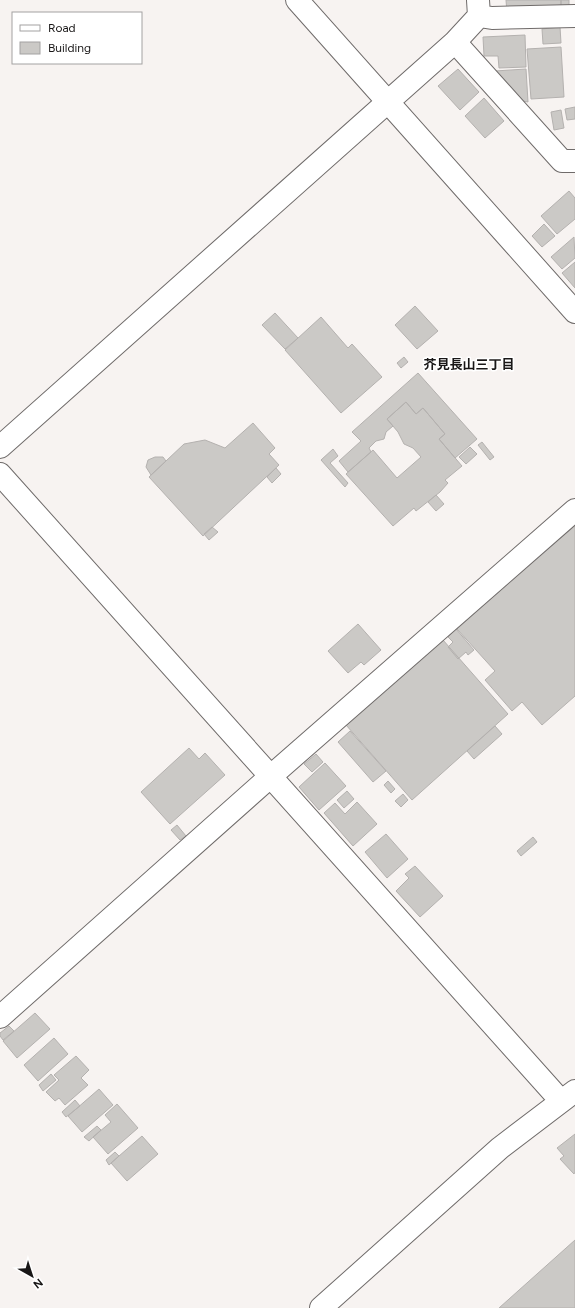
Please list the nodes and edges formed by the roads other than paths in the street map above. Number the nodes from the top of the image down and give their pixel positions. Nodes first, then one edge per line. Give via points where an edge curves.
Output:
1 (298, 0) edge
2 (479, 8) edge
3 (575, 16) edge
4 (455, 42) junction
5 (389, 102) junction
6 (575, 161) edge
7 (575, 312) edge
8 (0, 447) edge
9 (0, 474) edge
10 (575, 510) edge
11 (271, 776) junction
12 (0, 1017) edge
13 (568, 1096) edge
14 (321, 1308) edge

1 - 5 street
2 - 3 street via 492,18
2 - 4 street
4 - 5 street
4 - 6 street via 562,161
5 - 7 street
5 - 8 street
9 - 11 street
10 - 11 street
11 - 12 street
11 - 13 street
13 - 14 street via 500,1148

